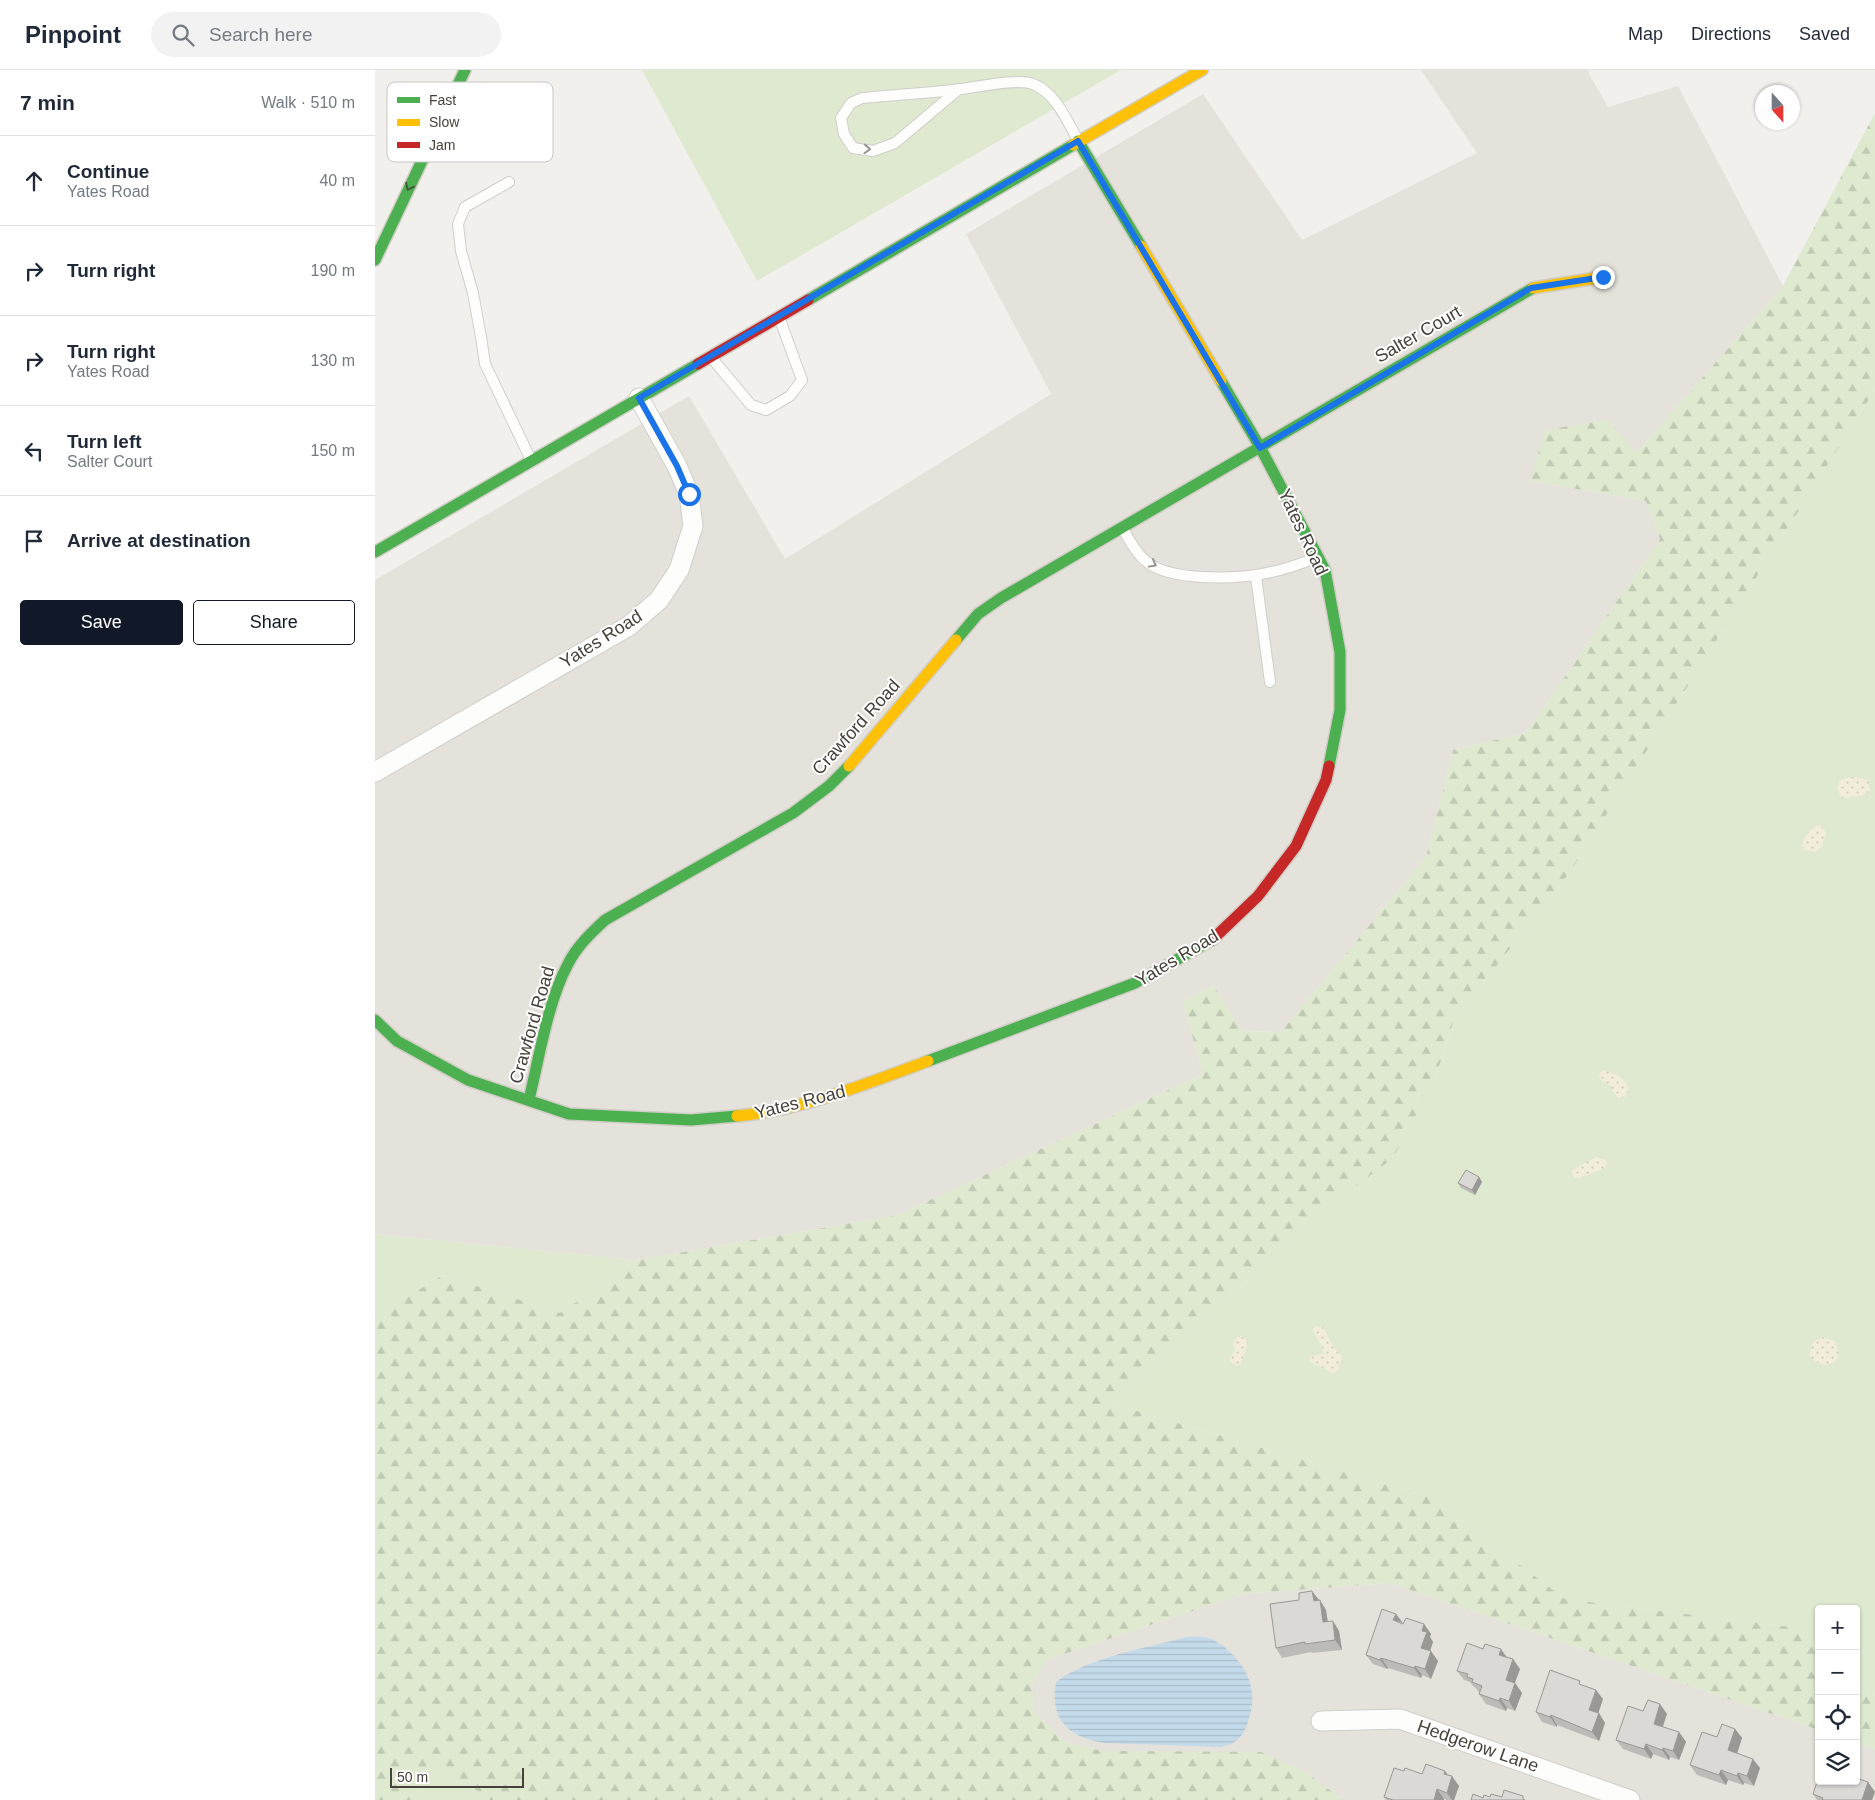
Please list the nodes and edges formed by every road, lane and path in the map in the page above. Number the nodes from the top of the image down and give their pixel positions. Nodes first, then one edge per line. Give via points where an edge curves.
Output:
1 (1202, 70) edge
2 (959, 89) junction
3 (1078, 141) junction
4 (422, 162) edge
5 (509, 182) dead end
6 (375, 260) edge
7 (1603, 277) dead end
8 (779, 316) junction
9 (710, 356) junction
10 (639, 398) junction
11 (1260, 448) junction
12 (531, 461) junction
13 (1122, 528) junction
14 (375, 552) edge
15 (1318, 557) junction
16 (1256, 576) junction
17 (1270, 682) dead end
18 (375, 772) edge
19 (375, 1020) edge
20 (529, 1100) junction
21 (1321, 1721) dead end
22 (1630, 1800) edge

1 - 3 main road
2 -> 2 lane via 861,98 851,104 841,118 844,134 853,148 873,151 895,143
2 - 3 lane via 1033,83 1060,108
3 - 8 main road
3 - 11 main road, Yates Road
4 -> 6 main road
5 - 12 lane via 465,207 458,224 485,364
7 - 11 main road, Salter Court via 1531,288
8 - 9 main road
8 - 9 lane via 801,380 790,396 766,410 751,405
9 - 10 main road
10 - 12 main road
10 - 18 street, Yates Road via 689,494 693,526 679,570 659,600 629,626
11 - 13 main road, Crawford Road
11 - 15 main road, Yates Road
12 - 14 main road
13 -> 16 lane via 1135,549 1150,564 1181,576
13 - 20 main road, Crawford Road via 977,614 854,761 829,786 793,813 605,920 583,941 568,963 555,995
15 - 16 lane via 1281,571
15 - 20 main road, Yates Road via 1325,570 1340,652 1340,710 1326,780 1296,846 1258,896 1215,938 1135,983 872,1082 760,1114 691,1120 634,1118 569,1114
16 - 17 lane
19 - 20 main road, Yates Road via 397,1041 468,1080
21 - 22 street, Hedgerow Lane via 1400,1719

